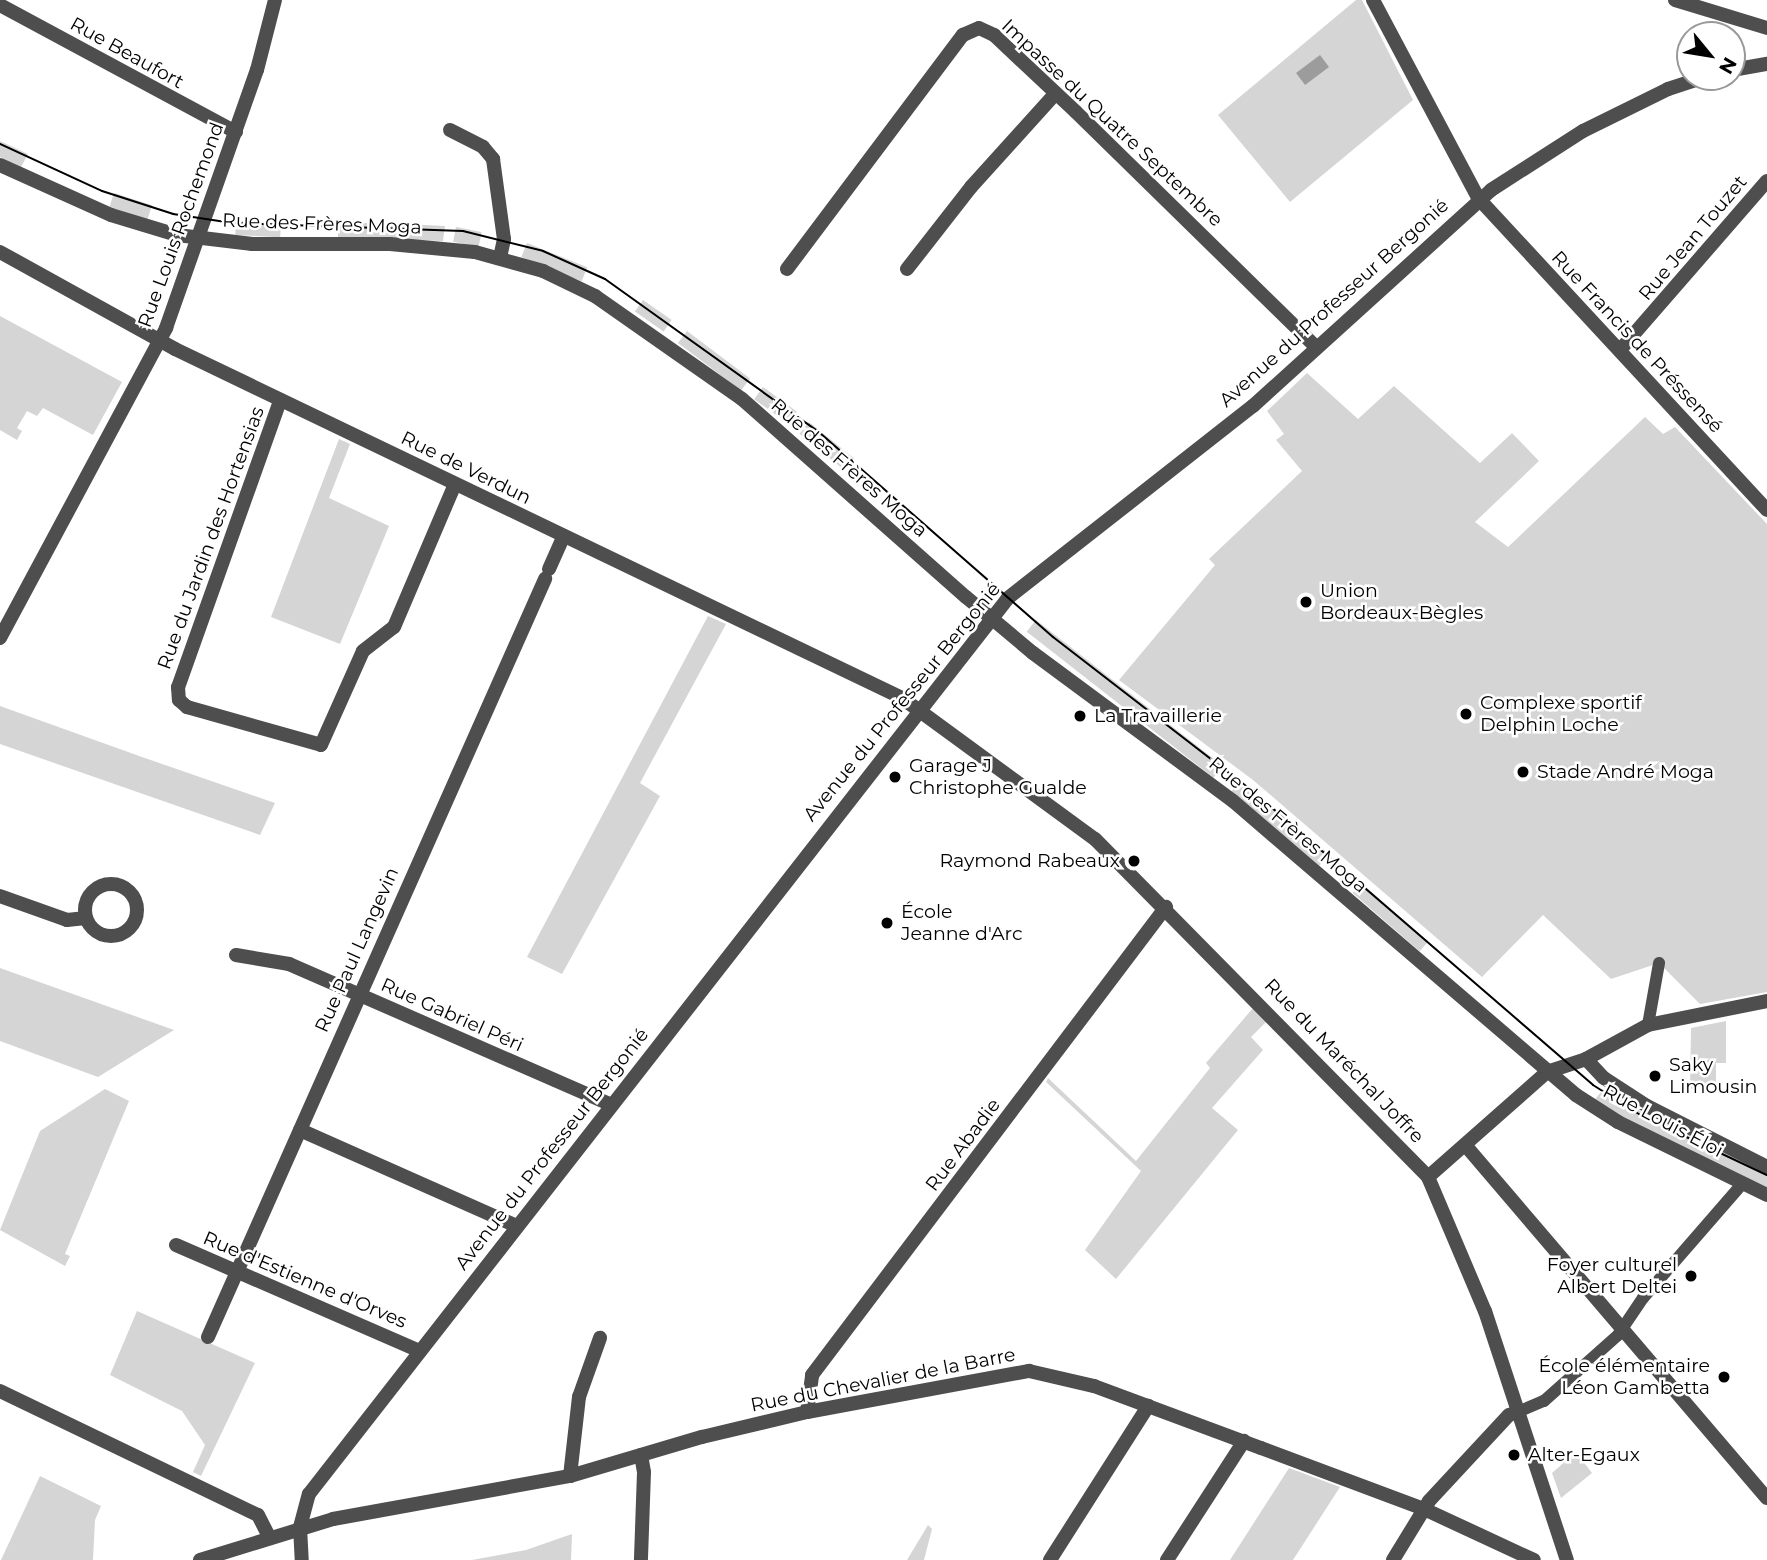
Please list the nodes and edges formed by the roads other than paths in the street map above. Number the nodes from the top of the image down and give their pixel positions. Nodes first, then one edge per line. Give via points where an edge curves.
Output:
1 (275, 0) edge
2 (1373, 0) edge
3 (1675, 0) edge
4 (0, 5) edge
5 (1767, 28) edge
6 (1767, 64) edge
7 (1746, 68) edge
8 (1676, 86) edge
9 (1054, 95) junction
10 (450, 130) dead end
11 (236, 132) junction
12 (0, 165) edge
13 (1767, 181) edge
14 (1479, 199) junction
15 (197, 239) junction
16 (0, 252) edge
17 (500, 258) junction
18 (787, 269) dead end
19 (907, 269) dead end
20 (160, 341) junction
21 (1317, 348) junction
22 (1620, 350) junction
23 (280, 401) junction
24 (455, 484) junction
25 (1767, 510) edge
26 (564, 536) junction
27 (992, 618) junction
28 (0, 638) edge
29 (920, 709) junction
30 (0, 896) edge
31 (1166, 907) junction
32 (86, 918) dead end
33 (236, 955) dead end
34 (1659, 962) dead end
35 (357, 995) junction
36 (1767, 1001) edge
37 (1648, 1025) junction
38 (1586, 1059) junction
39 (1547, 1072) junction
40 (611, 1105) junction
41 (300, 1129) junction
42 (1466, 1146) junction
43 (1767, 1167) edge
44 (1428, 1177) junction
45 (1743, 1183) junction
46 (1767, 1195) edge
47 (517, 1226) junction
48 (176, 1245) dead end
49 (236, 1272) junction
50 (1623, 1328) junction
51 (208, 1337) dead end
52 (600, 1338) dead end
53 (420, 1351) junction
54 (0, 1391) edge
55 (1148, 1406) junction
56 (1520, 1411) junction
57 (807, 1412) junction
58 (1244, 1441) junction
59 (640, 1455) junction
60 (570, 1476) junction
61 (1767, 1498) edge
62 (1424, 1509) junction
63 (300, 1527) junction
64 (269, 1537) junction
65 (200, 1560) edge
66 (302, 1560) edge
67 (641, 1560) edge
68 (1050, 1560) edge
69 (1167, 1560) edge
70 (1393, 1560) edge
71 (1534, 1560) edge
72 (1567, 1560) edge

1 - 11 street, Rue Louis Rochemond
2 - 14 street, Rue Francis de Préssensé
3 - 5 street
4 - 11 street, Rue Beaufort
6 - 7 street
8 - 14 street, Avenue du Professeur Bergonié via 1583,131
9 - 18 street, Impasse du Quatre Septembre via 994,35 979,29 963,35
9 - 19 street via 971,187
9 - 21 street, Impasse du Quatre Septembre
10 - 17 street via 483,147 493,159 504,239
11 - 15 street, Rue Louis Rochemond
12 - 15 street, Rue des Frères Moga via 111,215
13 - 22 street, Rue Jean Touzet
14 - 21 street, Avenue du Professeur Bergonié
14 - 22 street, Rue Francis de Préssensé
15 - 17 street, Rue des Frères Moga via 430,247
15 - 20 street, Rue Louis Rochemond
16 - 20 street, Rue de Verdun
17 - 27 street, Rue des Frères Moga via 543,271 595,296 704,370
20 - 23 street, Rue de Verdun
20 - 28 street, Rue Louis Rochemond
21 - 27 street, Avenue du Professeur Bergonié via 1253,406 1019,587
22 - 25 street, Rue Francis de Préssensé
23 - 24 street, Rue de Verdun
23 - 24 street, Rue du Jardin des Hortensias via 178,687 179,700 187,707 321,746 363,651 394,627
24 - 26 street, Rue de Verdun
26 - 29 street, Rue de Verdun
26 - 35 street, Rue Paul Langevin
27 - 29 street, Avenue du Professeur Bergonié
27 - 39 street, Rue des Frères Moga via 1233,801
29 - 31 street, Rue du Maréchal Joffre via 1095,839
29 - 40 street, Avenue du Professeur Bergonié
30 - 32 street via 66,920
31 - 44 street, Rue du Maréchal Joffre
31 - 57 street, Rue Abadie via 813,1375
33 - 35 street, Rue Gabriel Péri via 289,964
34 - 37 street
35 - 40 street, Rue Gabriel Péri
35 - 41 street, Rue Paul Langevin
36 - 37 street
37 - 38 street
38 - 39 street
38 - 43 street, Rue Louis Éloi via 1604,1078 1647,1106
39 - 42 street
39 - 45 street, Rue Louis Éloi via 1618,1122
40 - 47 street, Avenue du Professeur Bergonié
41 - 47 street
41 - 49 street, Rue Paul Langevin
42 - 44 street
42 - 50 street
44 - 56 street, Rue du Maréchal Joffre via 1485,1311
45 - 46 street, Rue Louis Éloi
45 - 50 street via 1643,1298
47 - 53 street, Avenue du Professeur Bergonié
48 - 49 street, Rue d'Estienne d'Orves
49 - 51 street, Rue Paul Langevin
49 - 53 street, Rue d'Estienne d'Orves
50 - 56 street via 1544,1401
50 - 61 street
52 - 60 street via 579,1397
53 - 63 street, Avenue du Professeur Bergonié via 309,1494
54 - 64 street via 258,1515
55 - 57 street, Rue du Chevalier de la Barre via 1094,1386 1029,1371
55 - 58 street, Rue du Chevalier de la Barre
55 - 68 street
56 - 62 street via 1509,1415
56 - 72 street, Rue du Maréchal Joffre
57 - 59 street, Rue du Chevalier de la Barre
58 - 62 street, Rue du Chevalier de la Barre
58 - 69 street
59 - 60 street, Rue du Chevalier de la Barre
59 - 67 street via 644,1472
60 - 63 street, Rue du Chevalier de la Barre
62 - 70 street
62 - 71 street, Rue du Chevalier de la Barre
63 - 64 street, Rue du Chevalier de la Barre
63 - 66 street, Avenue du Professeur Bergonié
64 - 65 street, Rue du Chevalier de la Barre

